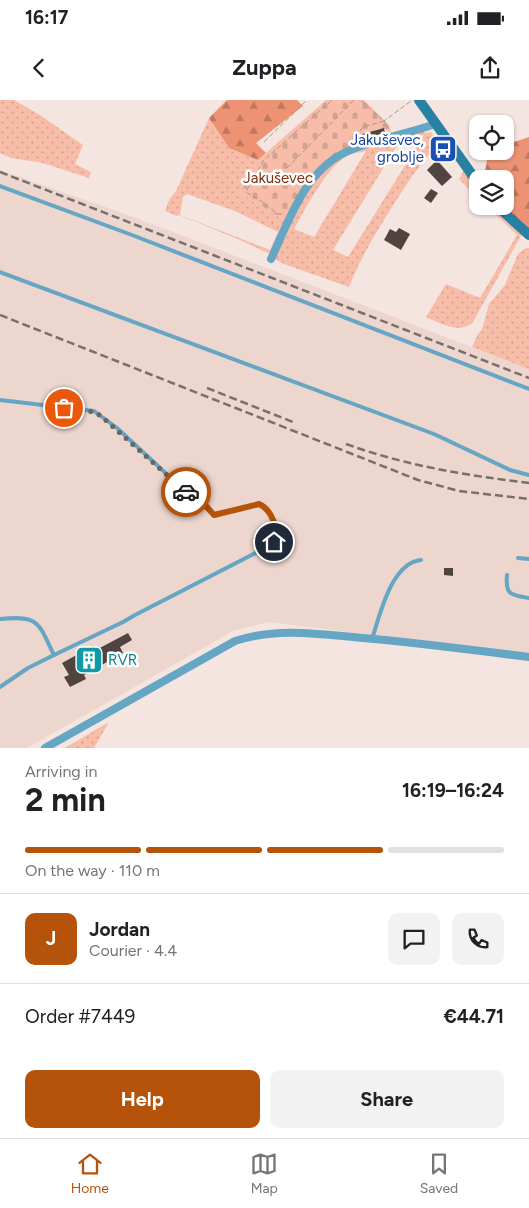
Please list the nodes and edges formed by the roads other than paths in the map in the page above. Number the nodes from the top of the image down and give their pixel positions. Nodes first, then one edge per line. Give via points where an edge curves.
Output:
1 (418, 100) edge
2 (435, 124) junction
3 (469, 171) edge
4 (0, 186) edge
5 (507, 215) edge
6 (529, 236) edge
7 (271, 259) dead end
8 (0, 272) edge
9 (529, 389) edge
10 (0, 400) edge
11 (529, 475) edge
12 (518, 558) dead end
13 (421, 560) dead end
14 (529, 560) edge
15 (507, 575) dead end
16 (529, 598) edge
17 (0, 619) edge
18 (372, 639) junction
19 (54, 655) junction
20 (529, 657) edge
21 (0, 687) edge
22 (45, 748) edge

1 - 2 main road
2 - 3 main road
2 - 7 street via 358,146 331,161 308,184
4 - 9 lane
5 - 6 main road
8 - 11 lane via 434,434 510,470
10 - 19 lane via 94,412 117,428 214,515 259,504 268,510 276,532 269,546
12 - 14 lane
13 - 18 lane via 414,560 405,567 388,592
15 - 16 lane via 506,588 509,592
17 - 19 lane via 26,618 34,621
18 - 20 street
18 - 22 street via 296,632 254,635 235,641
19 - 21 lane

